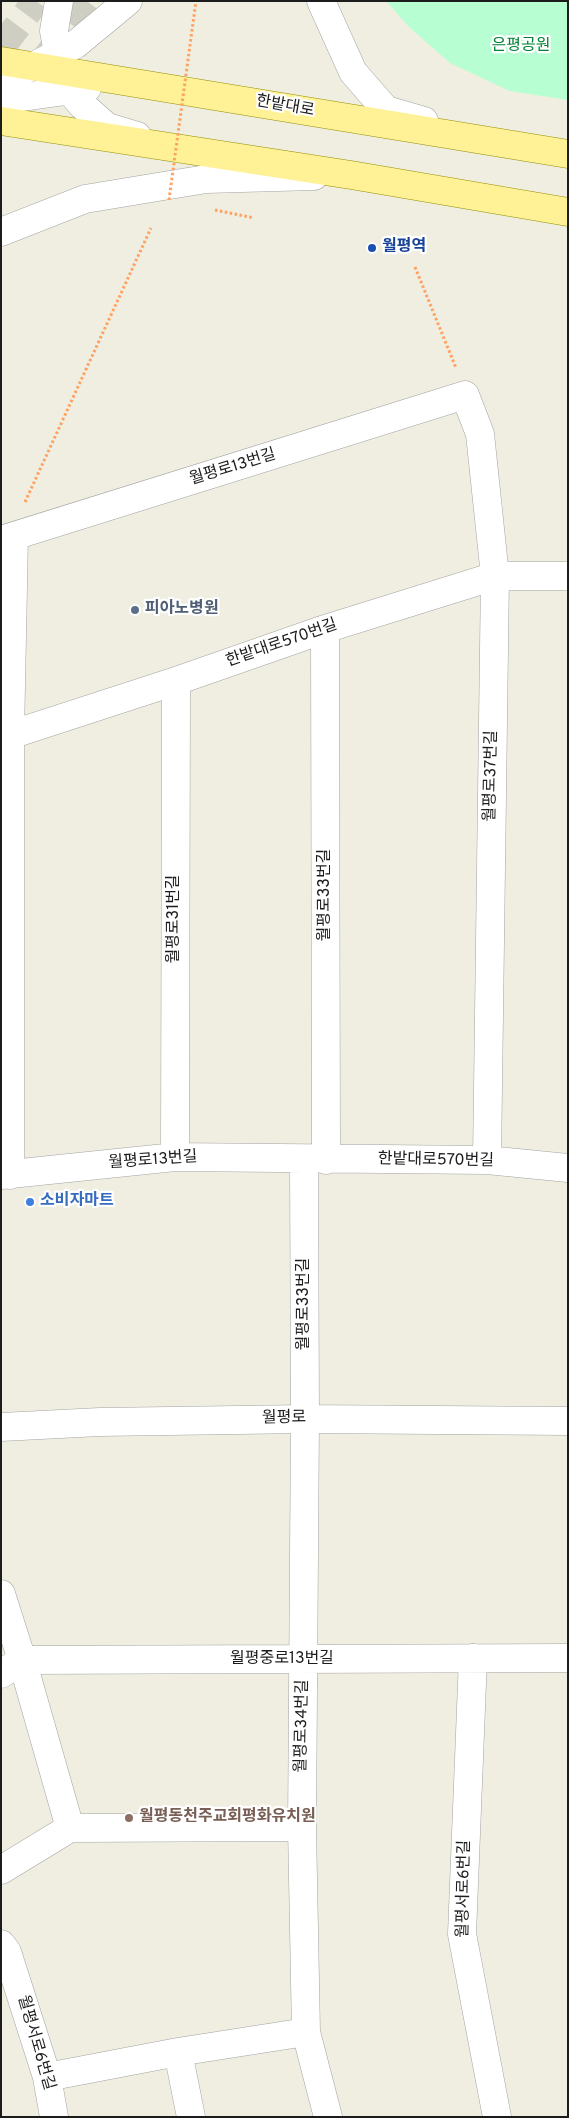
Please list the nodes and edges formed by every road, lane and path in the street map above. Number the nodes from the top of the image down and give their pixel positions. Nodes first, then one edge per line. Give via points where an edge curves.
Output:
1 (59, 1) edge
2 (128, 1) edge
3 (196, 1) edge
4 (321, 1) edge
5 (1, 61) edge
6 (55, 70) junction
7 (1, 76) edge
8 (1, 100) edge
9 (1, 121) edge
10 (510, 145) junction
11 (168, 146) junction
12 (568, 154) edge
13 (351, 175) junction
14 (169, 200) dead end
15 (568, 212) edge
16 (152, 228) dead end
17 (1, 232) edge
18 (415, 267) dead end
19 (462, 385) junction
20 (12, 529) edge
21 (494, 576) junction
22 (568, 576) edge
23 (325, 629) junction
24 (176, 681) junction
25 (6, 737) edge
26 (6, 930) edge
27 (175, 1157) junction
28 (315, 1159) junction
29 (487, 1160) junction
30 (568, 1168) edge
31 (6, 1175) edge
32 (305, 1419) junction
33 (568, 1421) edge
34 (1, 1427) edge
35 (1, 1594) edge
36 (473, 1658) junction
37 (568, 1658) edge
38 (304, 1660) junction
39 (12, 1667) edge
40 (302, 1827) junction
41 (70, 1828) junction
42 (1, 1870) edge
43 (1, 1944) edge
44 (306, 2032) junction
45 (178, 2052) junction
46 (47, 2077) junction
47 (54, 2117) edge
48 (191, 2117) edge
49 (328, 2117) edge
50 (497, 2117) edge

1 - 6 street via 54,31
2 - 6 street via 76,44
3 - 14 path, bridge
4 - 10 street via 353,72 386,110
5 - 6 main road, 한밭대로
6 - 7 street
6 - 8 street
6 - 10 main road, 한밭대로
6 - 11 street via 82,106 107,127
9 - 11 main road
10 - 12 main road, 한밭대로
11 - 13 main road
13 - 15 main road
13 - 17 street via 196,180 85,199
16 - 20 path
18 - 19 path
19 - 20 street, 월평로13번길
19 - 21 street, 월평로37번길 via 480,434
20 - 25 street
21 - 22 street, 한밭대로570번길
21 - 23 street, 한밭대로570번길
21 - 29 street, 월평로37번길
23 - 24 street, 한밭대로570번길
23 - 28 street, 월평로33번길
24 - 25 street, 한밭대로570번길
24 - 27 street, 월평로31번길
25 - 26 street
26 - 31 street
27 - 28 street, 월평로13번길
27 - 31 street, 월평로13번길
28 - 29 street, 한밭대로570번길
28 - 32 street, 월평로33번길
29 - 30 street, 한밭대로570번길
32 - 33 street, 월평로
32 - 34 street, 월평로
32 - 38 street, 월평로34번길
35 - 39 street
36 - 37 street, 월평중로13번길
36 - 38 street, 월평중로13번길
36 - 50 street, 월평서로6번길 via 462,1934
38 - 39 street, 월평중로13번길
38 - 40 street, 월평로34번길
39 - 41 street
40 - 41 street
40 - 44 street, 월평로34번길
41 - 42 street
43 - 46 street, 월평서로6번길 via 7,1952
44 - 45 street
44 - 49 street, 월평로34번길
45 - 46 street
45 - 48 street
46 - 47 street, 월평서로6번길

